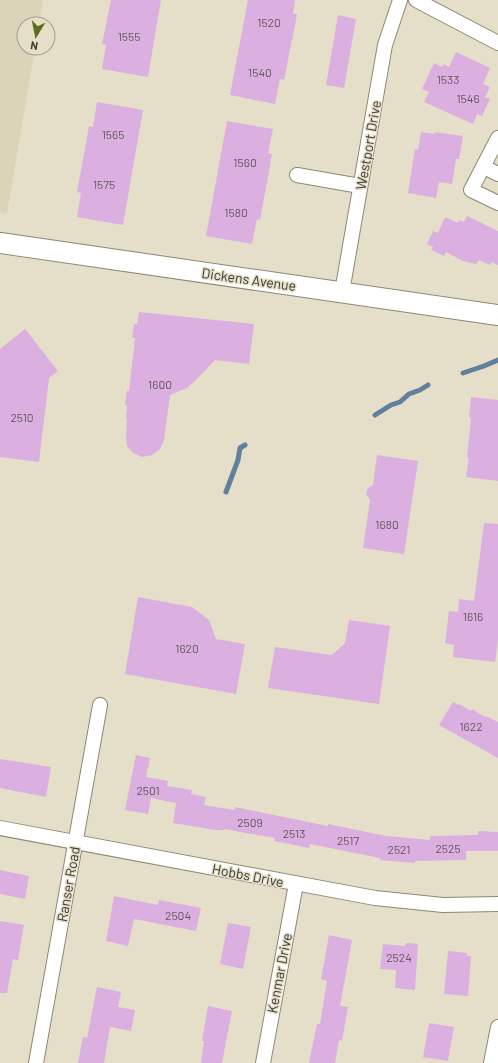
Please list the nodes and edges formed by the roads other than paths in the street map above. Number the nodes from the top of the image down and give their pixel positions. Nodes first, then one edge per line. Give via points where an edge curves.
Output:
1 (400, 0) edge
2 (416, 0) edge
3 (498, 43) edge
4 (498, 138) edge
5 (484, 167) junction
6 (498, 174) edge
7 (297, 175) dead end
8 (360, 186) junction
9 (498, 203) edge
10 (0, 242) edge
11 (342, 292) junction
12 (498, 315) edge
13 (100, 705) dead end
14 (0, 828) edge
15 (76, 842) junction
16 (296, 884) junction
17 (498, 904) edge
18 (498, 1027) edge
19 (36, 1063) edge
20 (262, 1063) edge
21 (491, 1063) edge

1 - 8 street, Westport Drive via 385,45
2 - 3 street
4 - 5 street
5 - 6 street
5 - 9 street via 471,190
7 - 8 street
8 - 11 street, Westport Drive
10 - 11 street, Dickens Avenue
11 - 12 street, Dickens Avenue
13 - 15 street, Ranser Road
14 - 15 street, Hobbs Drive
15 - 16 street, Hobbs Drive
15 - 19 street, Ranser Road
16 - 17 street, Hobbs Drive via 408,902
16 - 20 street, Kenmar Drive
18 - 21 street

